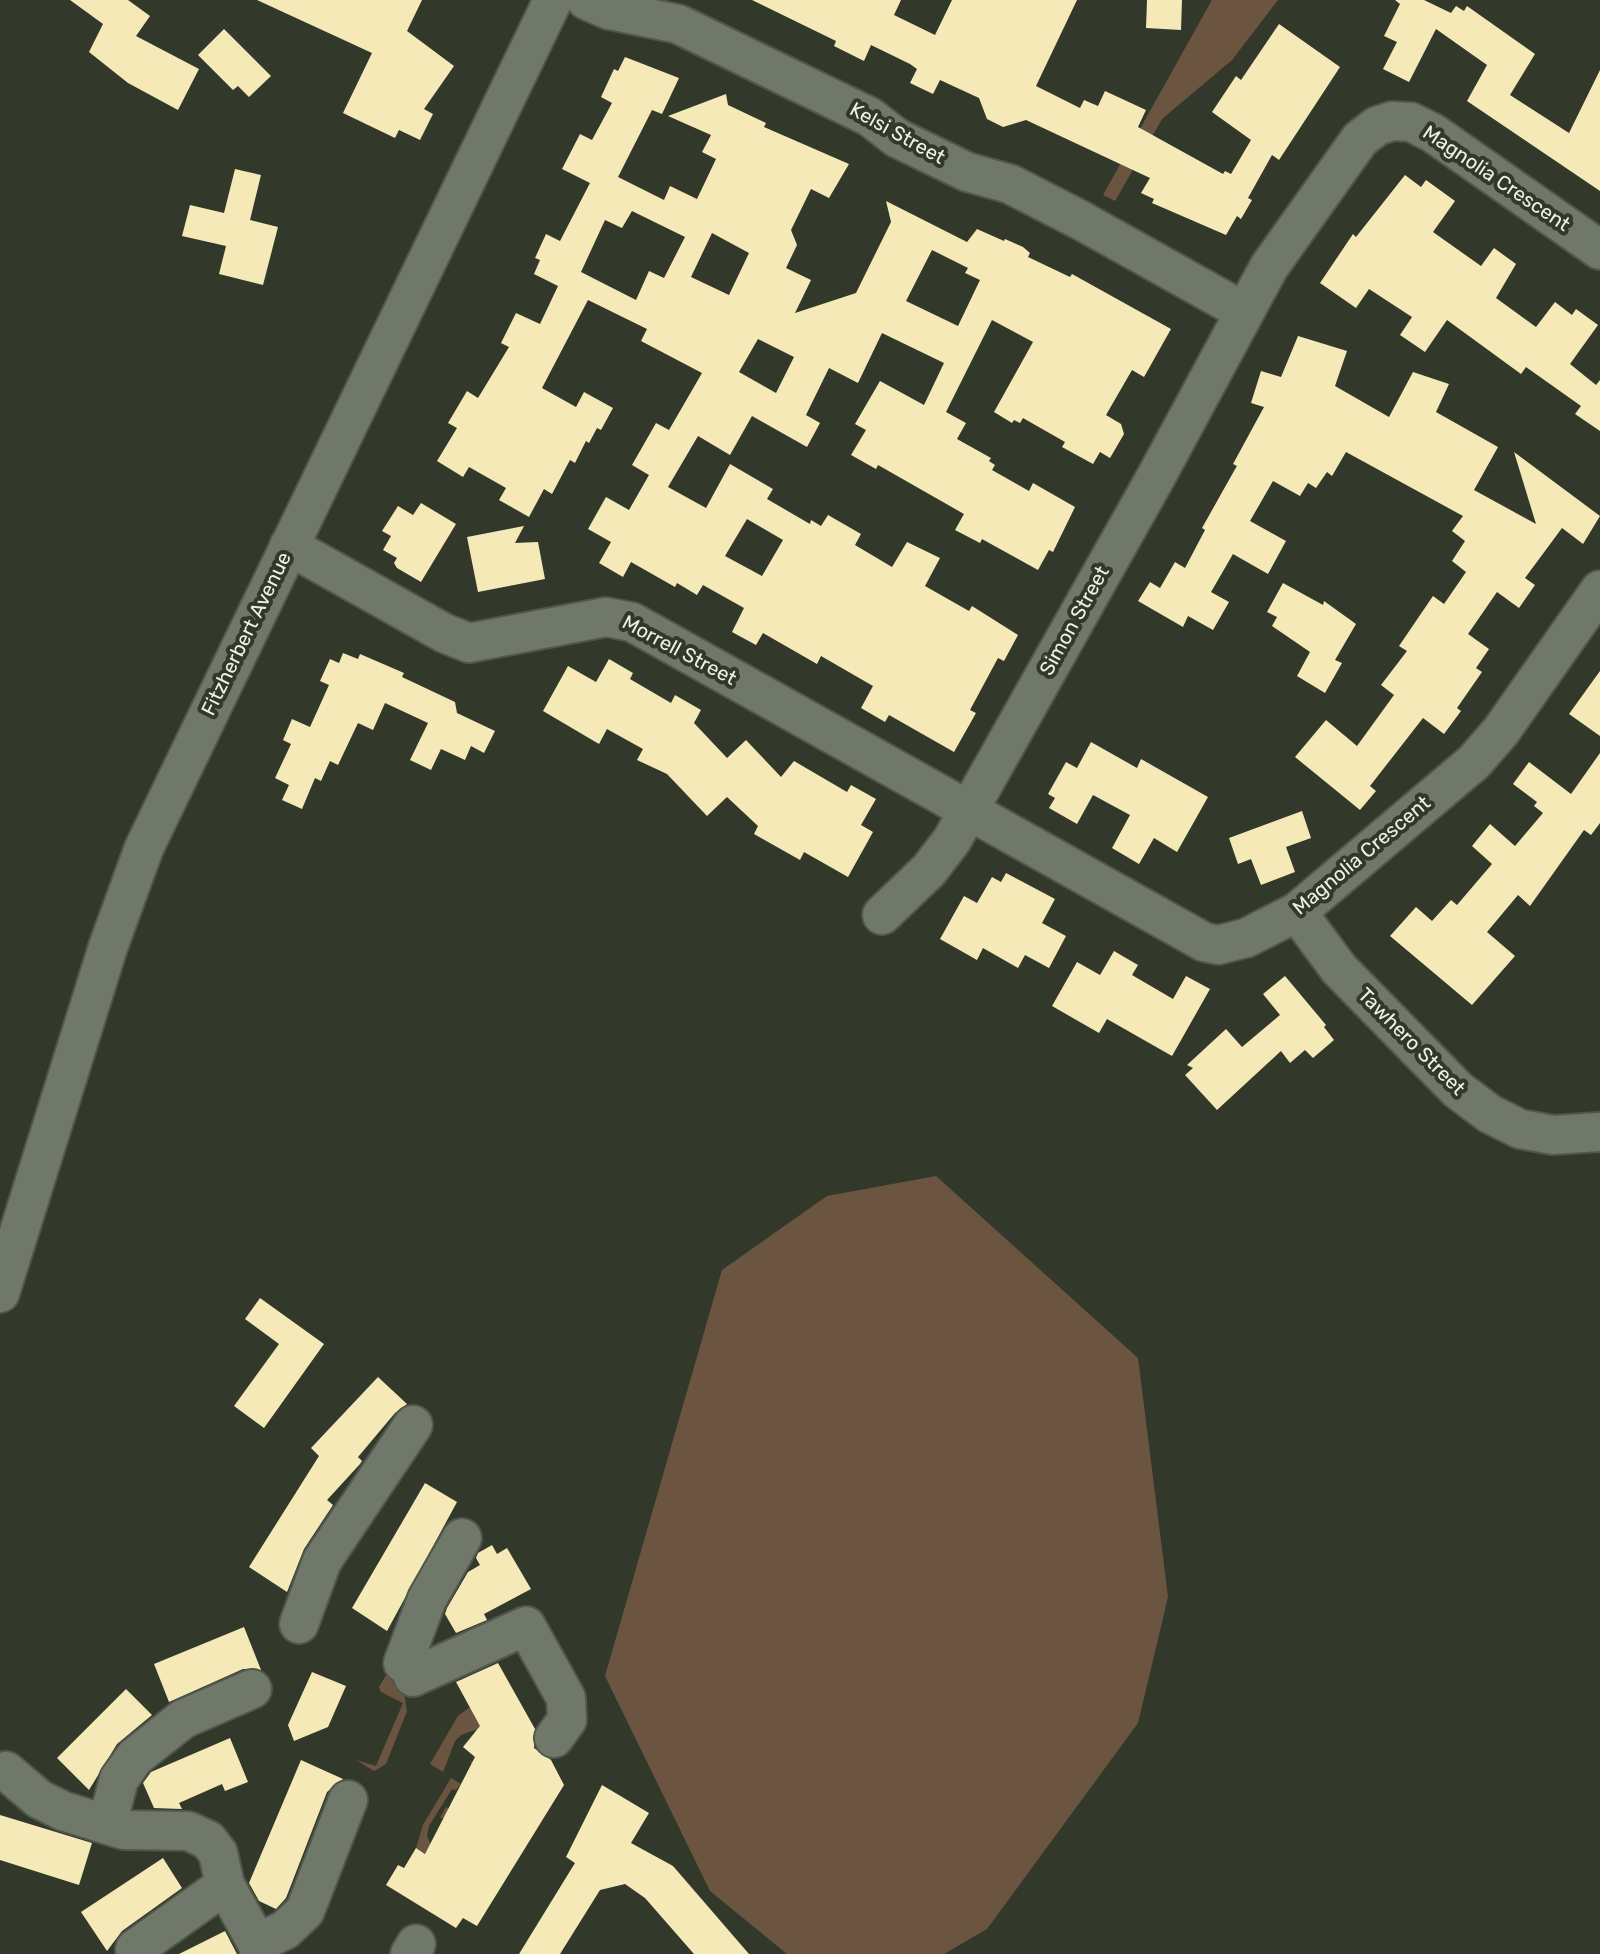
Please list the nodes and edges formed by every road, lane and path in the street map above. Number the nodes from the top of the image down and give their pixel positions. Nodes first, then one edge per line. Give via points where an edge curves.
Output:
1 (553, 0) edge
2 (586, 0) edge
3 (1600, 250) edge
4 (1243, 311) junction
5 (289, 546) junction
6 (1600, 590) edge
7 (968, 812) junction
8 (1297, 912) junction
9 (882, 915) dead end
10 (1600, 1132) edge
11 (0, 1293) edge
12 (413, 1425) dead end
13 (462, 1538) dead end
14 (299, 1624) dead end
15 (252, 1689) dead end
16 (554, 1738) dead end
17 (6, 1771) dead end
18 (351, 1823) dead end
19 (107, 1825) junction
20 (225, 1885) junction
21 (258, 1948) edge
22 (135, 1949) dead end

1 - 5 street, Fitzherbert Avenue
2 - 4 street, Kelsi Street via 678,24 870,117 911,145 1058,208
3 - 4 street, Magnolia Crescent via 1433,133 1411,122 1392,121 1377,126 1345,157
4 - 7 street, Simon Street
5 - 7 street, Morrell Street via 469,643 606,617 624,619
5 - 11 street, Fitzherbert Avenue via 139,860
6 - 8 street, Magnolia Crescent via 1488,748
7 - 8 street, Magnolia Crescent via 1204,942 1230,943
7 - 9 street, Simon Street via 942,855
8 - 10 street, Tawhero Street via 1339,969 1458,1090 1490,1114 1520,1129 1553,1135
12 - 14 street via 322,1561
13 - 16 street via 427,1599 408,1670 526,1626 566,1698 567,1720
15 - 19 street via 183,1719 135,1757 119,1779
17 - 19 street via 54,1808
18 - 21 street via 305,1911
19 - 20 street via 199,1834 215,1846
20 - 21 street
20 - 22 street

